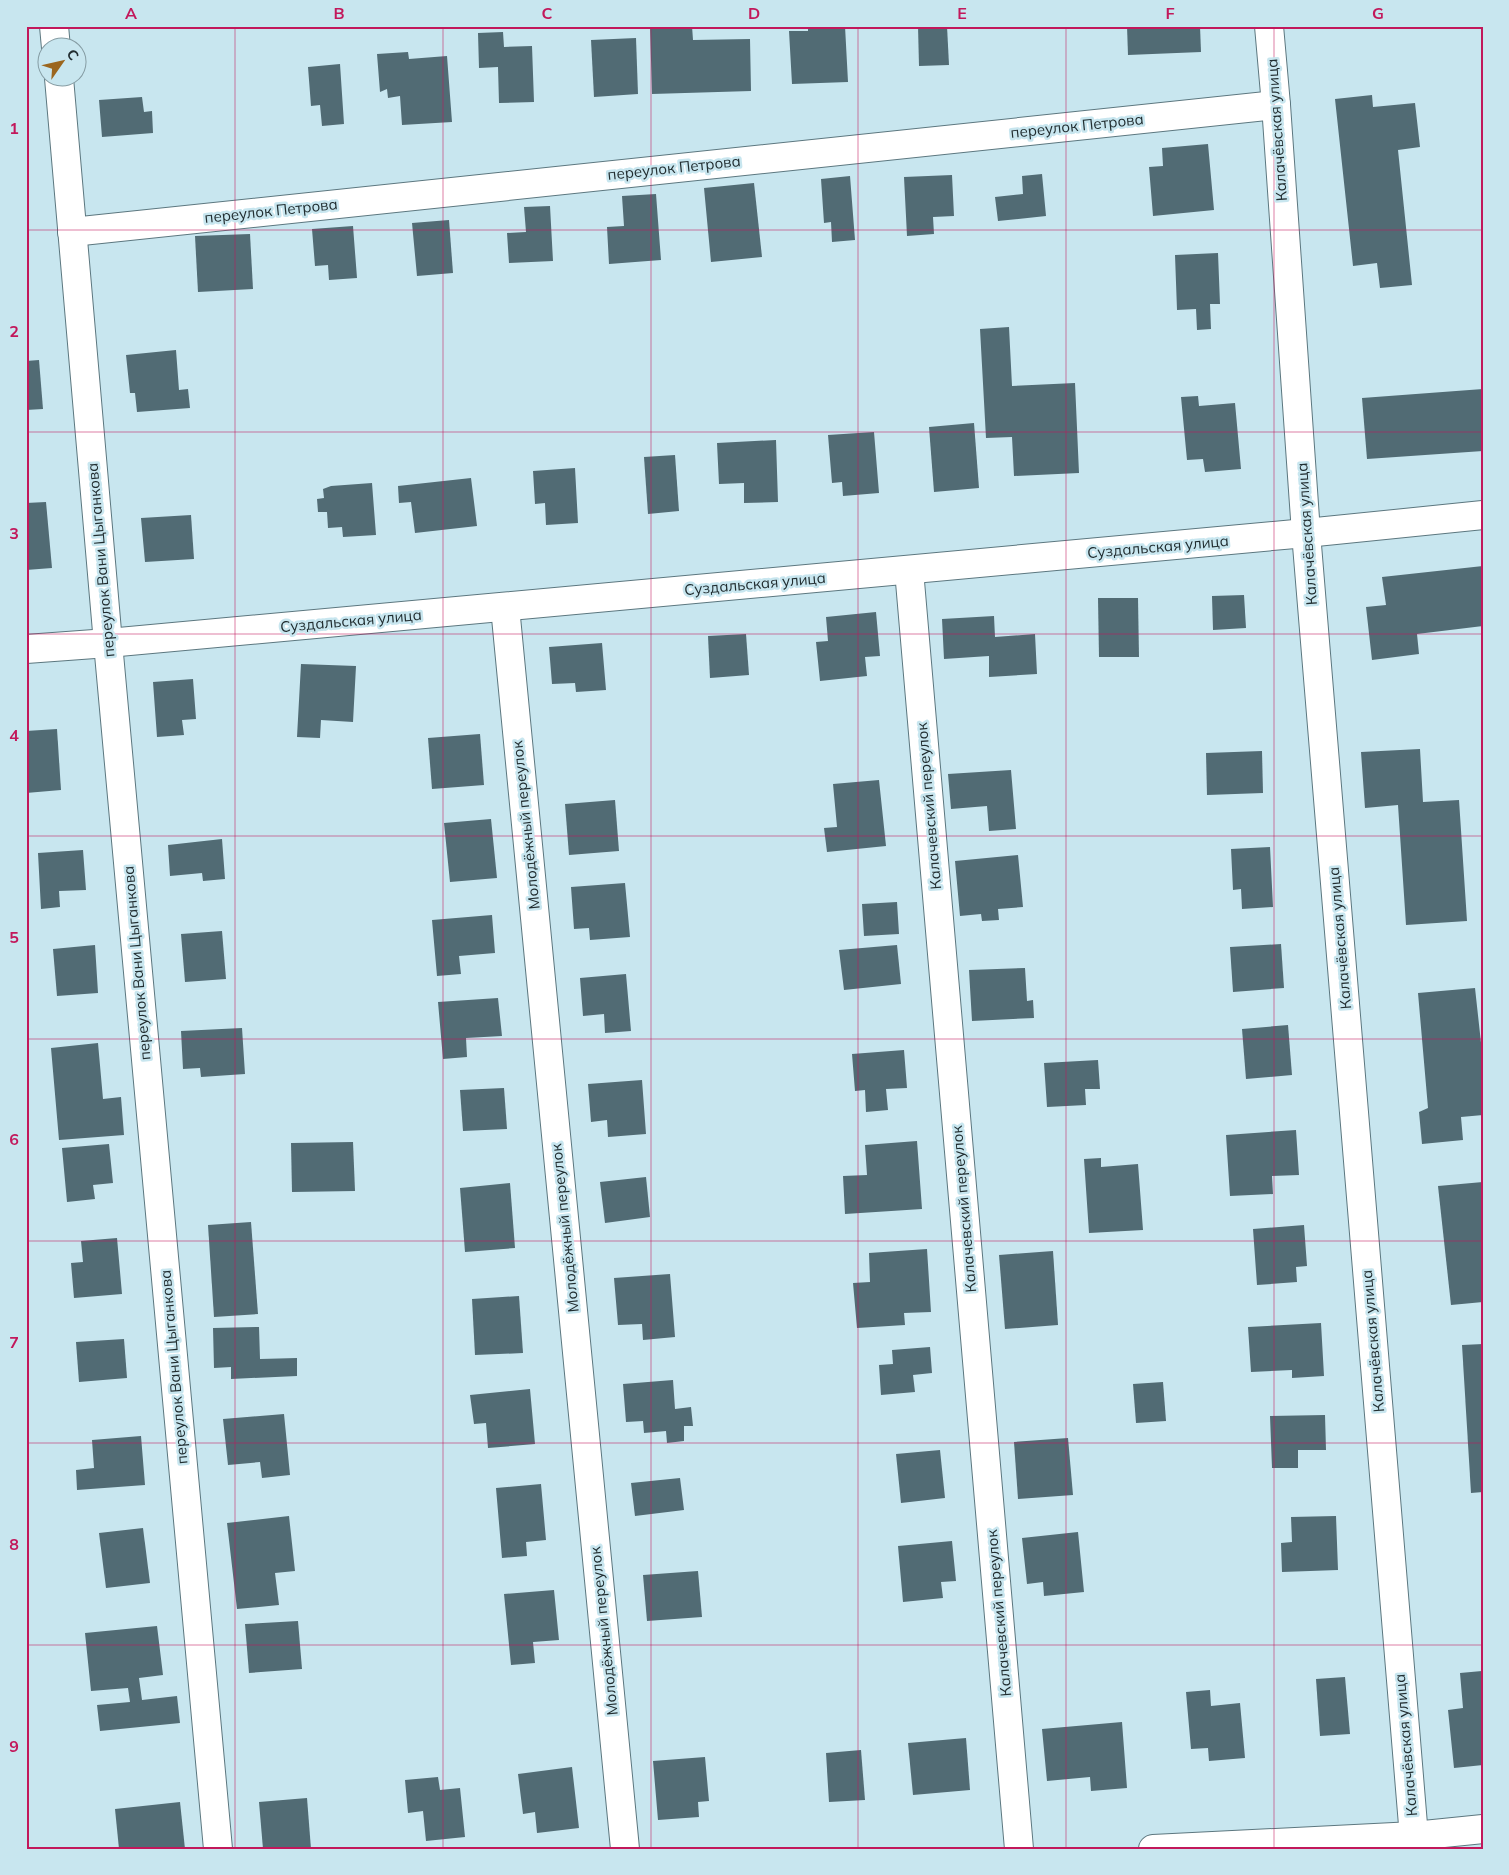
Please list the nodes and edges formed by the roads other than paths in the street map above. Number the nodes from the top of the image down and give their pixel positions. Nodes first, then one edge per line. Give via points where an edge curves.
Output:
1 (1269, 26) edge
2 (59, 88) edge
3 (1276, 105) junction
4 (72, 232) junction
5 (1483, 515) edge
6 (1306, 533) junction
7 (908, 570) junction
8 (504, 607) junction
9 (108, 643) junction
10 (26, 649) edge
11 (1483, 1829) edge
12 (1414, 1842) edge
13 (218, 1849) edge
14 (625, 1849) edge
15 (1019, 1849) edge
16 (1152, 1849) edge

1 - 3 street, Калачёвская улица
2 - 4 street, переулок Вани Цыганкова
3 - 4 street, переулок Петрова
3 - 6 street, Калачёвская улица
4 - 9 street, переулок Вани Цыганкова
5 - 6 street, Суздальская улица
6 - 7 street, Суздальская улица
6 - 12 street, Калачёвская улица
7 - 8 street, Суздальская улица
7 - 15 street, Калачевский переулок
8 - 9 street, Суздальская улица
8 - 14 street, Молодёжный переулок
9 - 10 street, Суздальская улица
9 - 13 street, переулок Вани Цыганкова
11 - 12 street
12 - 16 street

